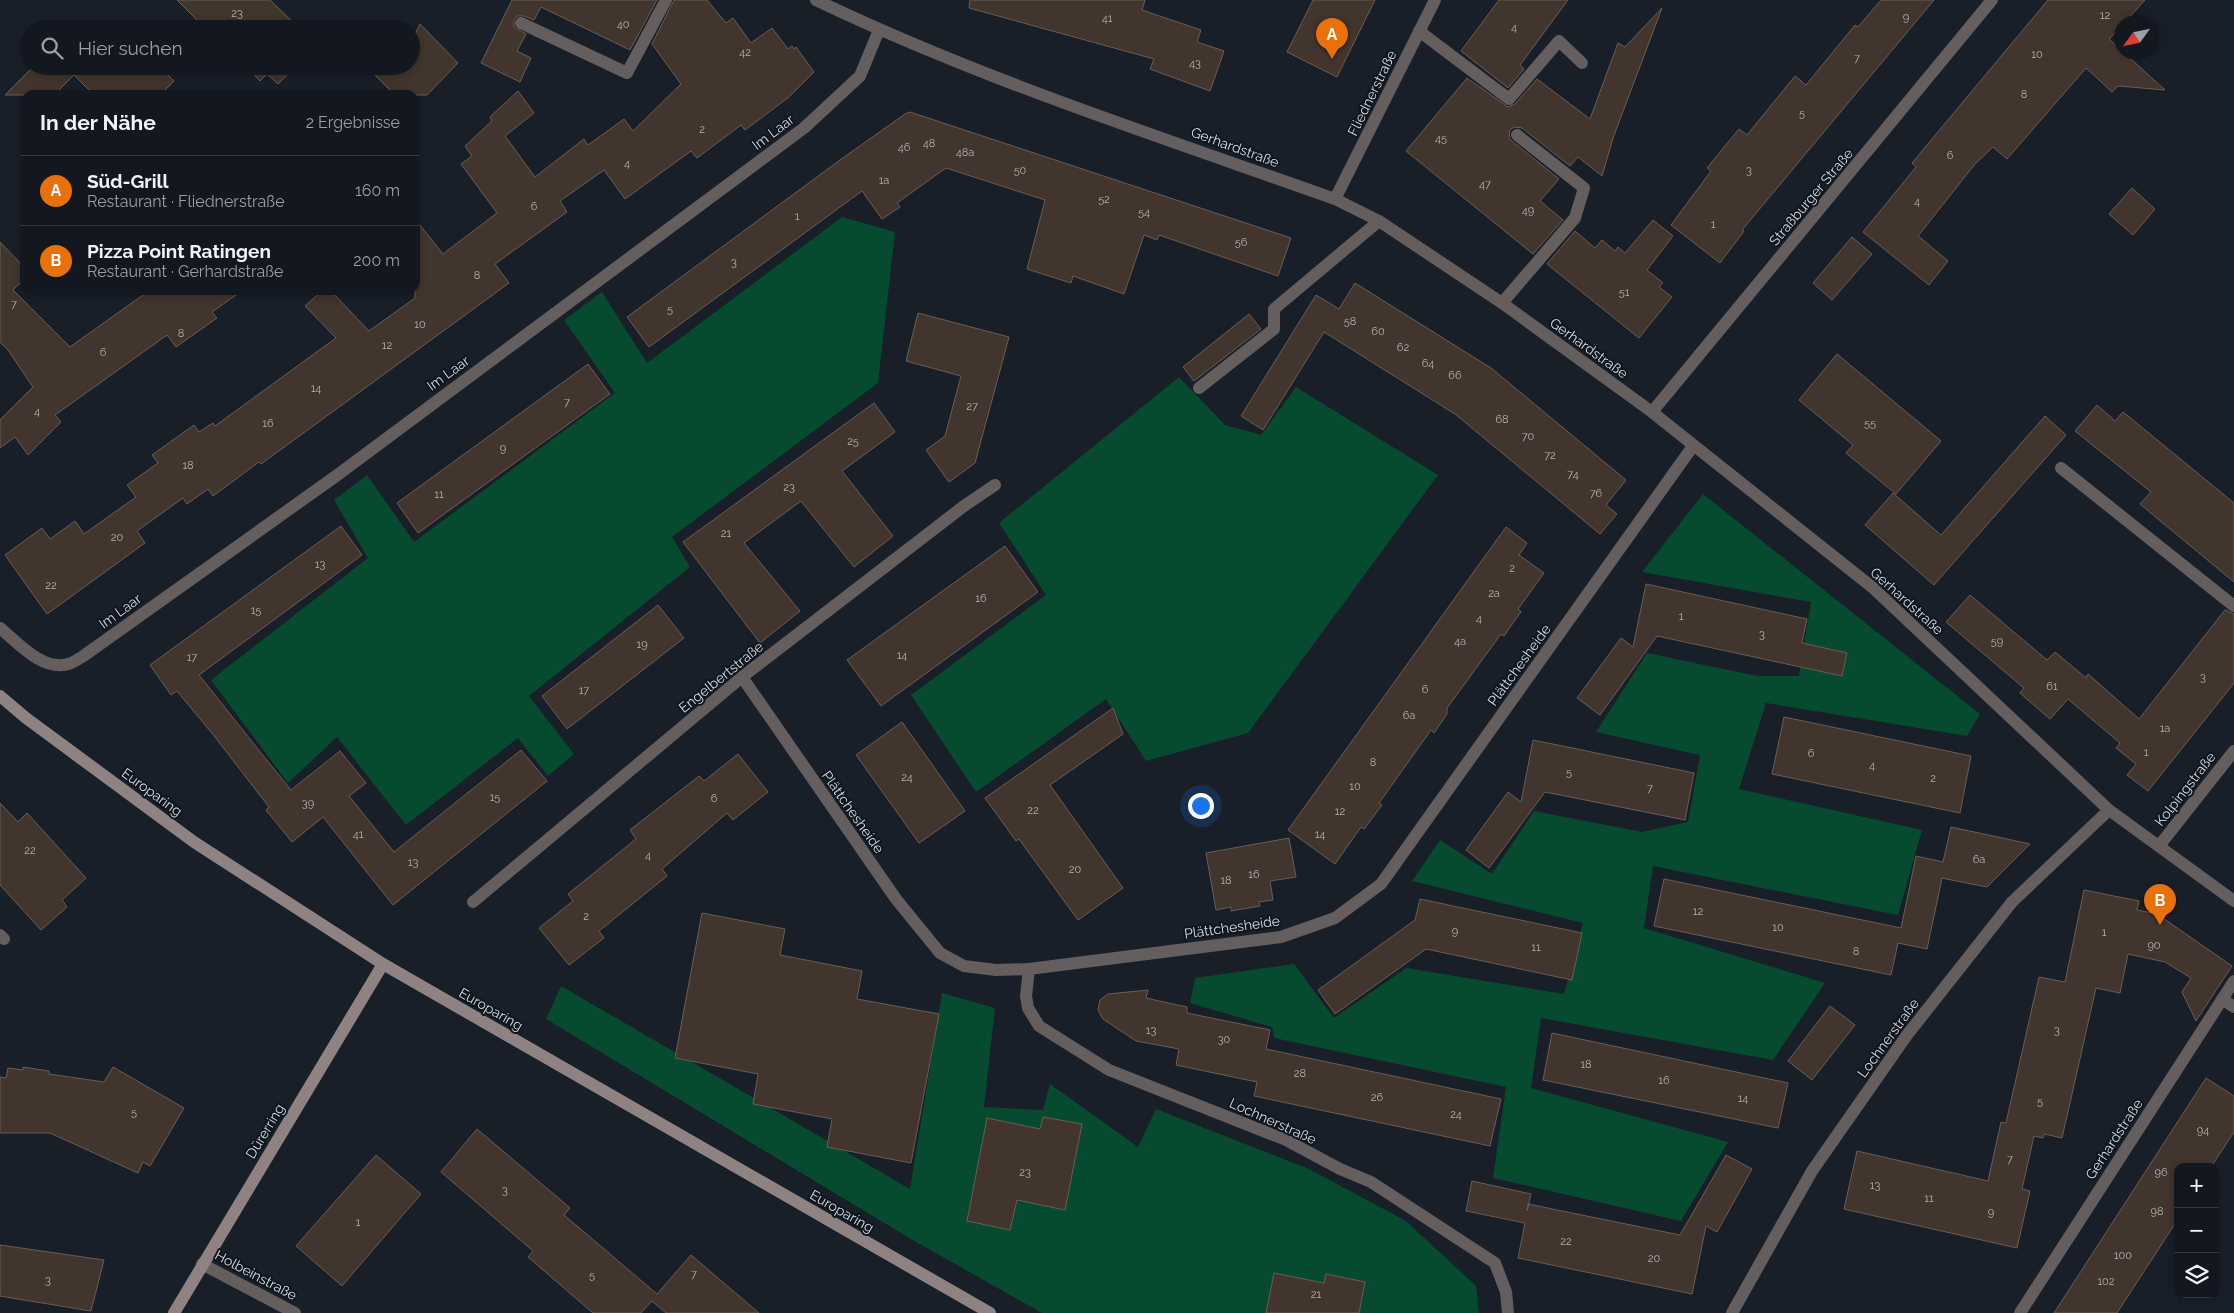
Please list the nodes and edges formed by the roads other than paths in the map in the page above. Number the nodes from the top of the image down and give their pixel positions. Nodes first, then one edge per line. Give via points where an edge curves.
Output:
1 (666, 0) edge
2 (816, 0) edge
3 (1435, 0) edge
4 (1992, 0) edge
5 (520, 23) dead end
6 (879, 30) junction
7 (1419, 31) junction
8 (1582, 63) dead end
9 (1517, 135) dead end
10 (1335, 199) junction
11 (1379, 221) junction
12 (1502, 303) junction
13 (1199, 388) dead end
14 (1652, 412) junction
15 (1693, 446) junction
16 (2061, 468) dead end
17 (995, 485) dead end
18 (2234, 606) edge
19 (0, 628) edge
20 (742, 677) junction
21 (0, 696) edge
22 (2234, 751) edge
23 (2109, 810) junction
24 (2159, 846) junction
25 (2234, 901) edge
26 (473, 902) dead end
27 (383, 964) junction
28 (1028, 969) junction
29 (2234, 981) edge
30 (2222, 999) junction
31 (2234, 1007) edge
32 (202, 1264) junction
33 (174, 1313) edge
34 (295, 1313) edge
35 (990, 1313) edge
36 (1508, 1313) edge
37 (1732, 1313) edge
38 (2020, 1313) edge

1 - 5 street via 627,73
2 - 6 street, Gerhardstraße
3 - 7 street, Fliednerstraße
4 - 14 street, Straßburger Straße
6 - 10 street, Gerhardstraße via 1040,93
6 - 19 street, Im Laar via 860,76 804,128 336,476 82,657 67,665 49,664
7 - 8 street via 1510,99 1559,41
7 - 10 street, Fliednerstraße
9 - 12 street via 1584,188 1575,218
10 - 11 street, Gerhardstraße
11 - 12 street, Gerhardstraße
11 - 13 street via 1274,310 1274,329
12 - 14 street, Gerhardstraße
14 - 15 street, Gerhardstraße
15 - 23 street, Gerhardstraße via 1872,587
15 - 28 street, Plättchesheide via 1381,884 1335,918 1280,937
16 - 18 street
17 - 20 street, Engelbertstraße
20 - 26 street, Engelbertstraße
20 - 28 street, Plättchesheide via 896,900 940,953 964,966
21 - 27 main road, Europaring via 194,842
22 - 24 street, Kolpingstraße
23 - 24 street, Gerhardstraße
23 - 37 street, Lochnerstraße via 2012,902 1907,1035 1812,1171
24 - 25 street, Gerhardstraße
27 - 32 main road, Dürerring
27 - 35 main road, Europaring
28 - 36 street, Lochnerstraße via 1028,1008 1039,1026 1109,1070 1286,1140 1371,1182 1495,1263 1506,1292
29 - 30 street, Gerhardstraße
30 - 31 street
30 - 38 street, Gerhardstraße
32 - 33 main road, Dürerring
32 - 34 street, Holbeinstraße

